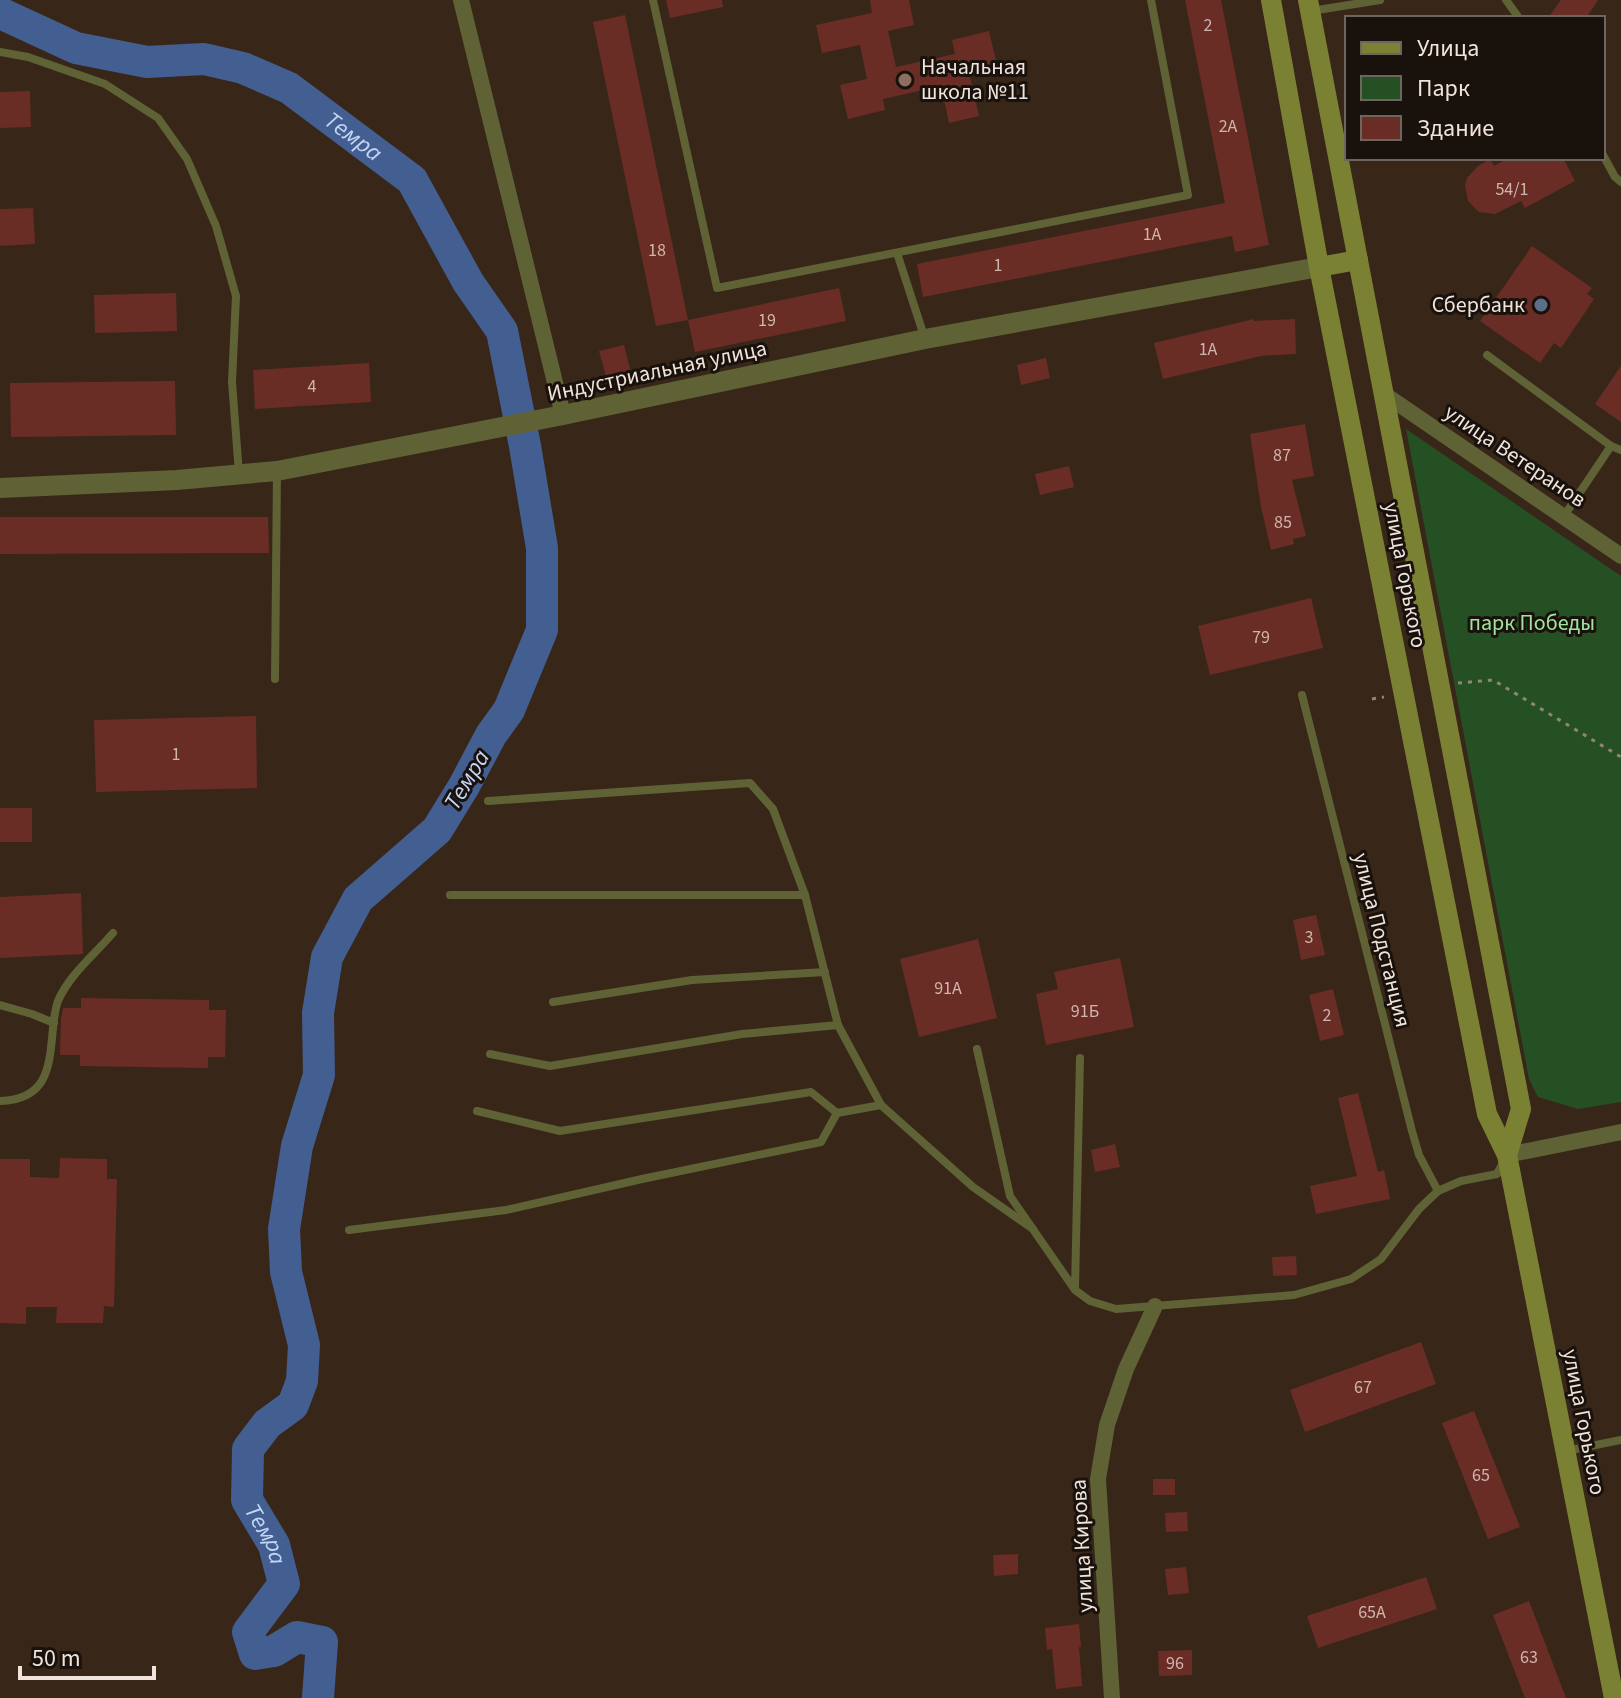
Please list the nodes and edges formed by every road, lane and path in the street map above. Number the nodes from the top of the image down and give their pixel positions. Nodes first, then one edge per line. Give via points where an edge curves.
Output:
1 (653, 0) edge
2 (1151, 0) edge
3 (1271, 0) edge
4 (1380, 0) edge
5 (465, 1) edge
6 (1309, 6) edge
7 (0, 52) edge
8 (1605, 159) edge
9 (1621, 182) edge
10 (897, 253) junction
11 (1358, 260) junction
12 (1319, 267) junction
13 (925, 339) junction
14 (1487, 355) dead end
15 (1384, 394) junction
16 (563, 415) junction
17 (1611, 446) junction
18 (1621, 450) edge
19 (277, 471) junction
20 (239, 474) junction
21 (0, 488) edge
22 (1564, 516) junction
23 (1621, 556) edge
24 (275, 679) dead end
25 (1440, 685) junction
26 (1403, 693) junction
27 (1302, 695) dead end
28 (1372, 699) dead end
29 (1621, 757) edge
30 (488, 801) dead end
31 (450, 895) dead end
32 (805, 895) junction
33 (113, 933) dead end
34 (825, 972) junction
35 (553, 1002) dead end
36 (0, 1005) edge
37 (54, 1023) junction
38 (838, 1025) junction
39 (977, 1049) dead end
40 (490, 1054) dead end
41 (1080, 1058) dead end
42 (0, 1101) edge
43 (881, 1105) junction
44 (477, 1111) dead end
45 (837, 1113) junction
46 (1621, 1132) edge
47 (1507, 1155) junction
48 (1438, 1191) junction
49 (1033, 1229) junction
50 (349, 1230) dead end
51 (1075, 1290) junction
52 (1155, 1306) junction
53 (1621, 1440) edge
54 (1566, 1451) junction
55 (1613, 1697) edge
56 (1112, 1698) edge

1 - 10 lane via 717,288
2 - 10 lane via 1188,195
3 - 12 main road, улица Горького
4 - 6 lane
5 - 16 street
6 - 11 main road, улица Горького
7 - 20 lane via 105,84 158,118 187,159 216,226 236,296 232,382
8 - 9 lane
10 - 13 lane
11 - 12 main road
11 - 15 main road, улица Горького
12 - 13 street, Индустриальная улица
12 - 26 main road, улица Горького
13 - 16 street, Индустриальная улица
14 - 17 lane
15 - 22 street, улица Ветеранов
15 - 25 main road, улица Горького
16 - 19 street, Индустриальная улица
17 - 18 lane
17 - 22 lane
19 - 20 street, Индустриальная улица
19 - 24 lane
20 - 21 street, Индустриальная улица
22 - 23 street, улица Ветеранов
25 - 29 path via 1493,680
25 - 47 main road, улица Горького via 1521,1109
26 - 28 path
26 - 47 main road, улица Горького via 1487,1114
27 - 48 lane, улица Подстанция via 1412,1131
30 - 32 lane via 750,783 773,809
31 - 32 lane
32 - 34 lane
33 - 37 lane via 70,982 57,1003
34 - 35 lane via 692,980
34 - 38 lane
36 - 37 lane
37 - 42 lane via 44,1080 22,1097
38 - 40 lane via 742,1034 550,1066
38 - 43 lane
39 - 49 lane via 1010,1196
41 - 51 lane
43 - 45 lane
43 - 49 lane via 973,1187
44 - 45 lane via 560,1131 811,1092
45 - 50 lane via 821,1142 506,1210
46 - 47 street
47 - 48 lane via 1497,1174
47 - 54 main road, улица Горького
48 - 52 lane via 1381,1259 1351,1279 1294,1295
49 - 51 lane
51 - 52 lane via 1116,1309
52 - 56 street, улица Кирова via 1107,1425 1098,1479
53 - 54 lane
54 - 55 main road, улица Горького

